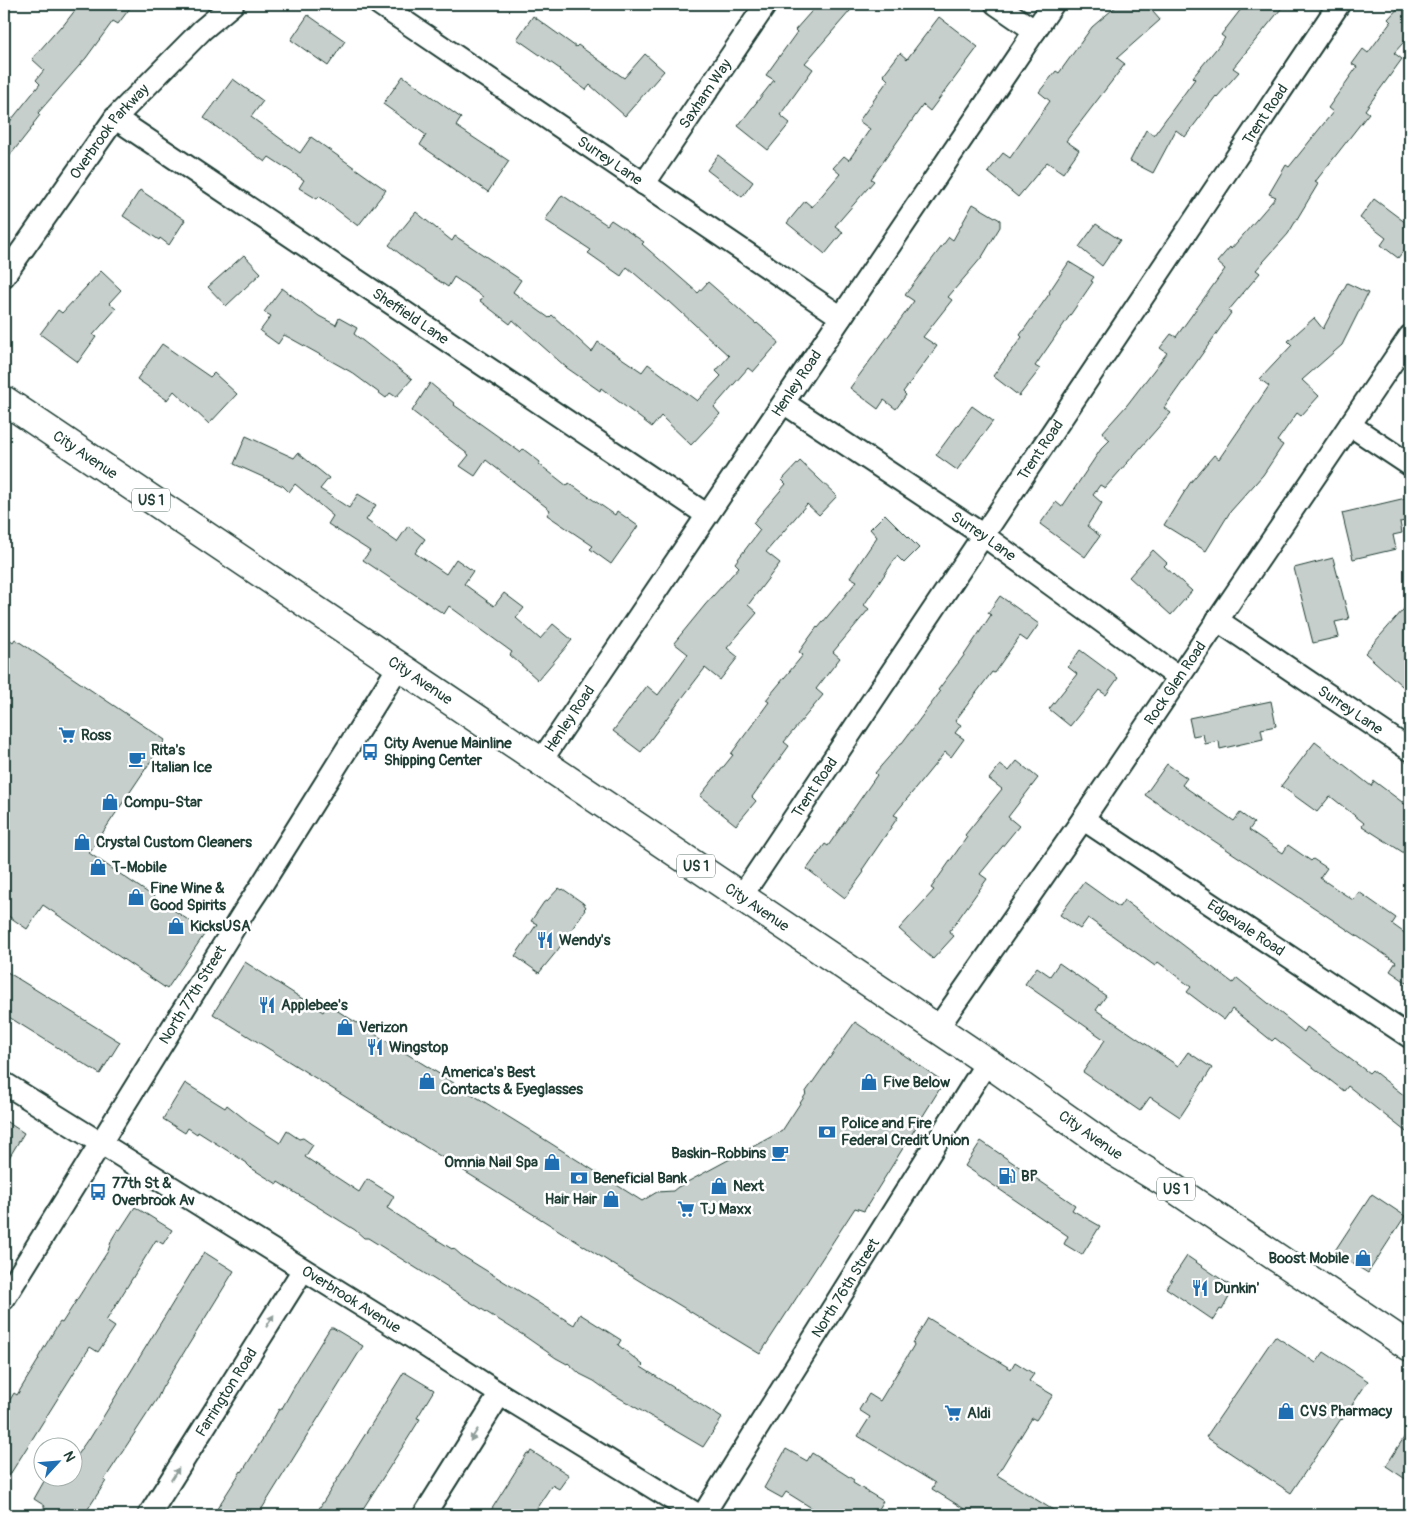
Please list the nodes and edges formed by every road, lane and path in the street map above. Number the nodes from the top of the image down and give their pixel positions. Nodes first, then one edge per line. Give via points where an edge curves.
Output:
1 (233, 4) edge
2 (379, 4) edge
3 (766, 4) edge
4 (996, 4) edge
5 (1053, 4) edge
6 (1339, 4) edge
7 (1035, 31) junction
8 (115, 118) junction
9 (644, 184) junction
10 (4, 276) edge
11 (841, 317) junction
12 (1410, 336) edge
13 (4, 400) edge
14 (784, 403) junction
15 (1350, 424) junction
16 (1410, 465) edge
17 (707, 515) junction
18 (983, 536) junction
19 (1217, 620) junction
20 (399, 666) junction
21 (1178, 677) junction
22 (1410, 750) edge
23 (541, 762) junction
24 (1083, 819) junction
25 (741, 897) junction
26 (937, 1029) junction
27 (1410, 1037) edge
28 (987, 1062) junction
29 (4, 1083) edge
30 (100, 1144) junction
31 (303, 1270) junction
32 (4, 1299) edge
33 (1410, 1347) edge
34 (500, 1394) junction
35 (149, 1515) edge
36 (424, 1515) edge
37 (698, 1515) edge
38 (703, 1515) edge

1 - 8 street, Overbrook Parkway via 202,30
2 - 9 street, Surrey Lane
3 - 9 street, Saxham Way
4 - 7 street
5 - 7 street, Henley Road
6 - 18 street, Trent Road
7 - 11 street, Henley Road
8 - 10 street, Overbrook Parkway
8 - 17 street, Sheffield Lane
9 - 11 street, Surrey Lane
11 - 14 street, Henley Road
12 - 15 street, Rock Glen Road
13 - 20 highway, City Avenue / US 1
14 - 17 street, Henley Road
14 - 18 street, Surrey Lane
15 - 16 street
15 - 19 street, Rock Glen Road
17 - 23 street, Henley Road
18 - 21 street, Surrey Lane
18 - 25 street, Trent Road
19 - 21 street, Rock Glen Road
19 - 22 street, Surrey Lane
20 - 23 highway, City Avenue / US 1
20 - 30 street, North 77th Street
21 - 24 street, Rock Glen Road
23 - 25 highway, City Avenue / US 1
24 - 26 street, Rock Glen Road
24 - 27 street, Edgevale Road
25 - 26 highway, City Avenue / US 1
26 - 28 highway, City Avenue / US 1
28 - 33 highway, City Avenue / US 1 via 1113,1151
28 - 38 street, North 76th Street
29 - 30 street, Overbrook Avenue
30 - 31 street, Overbrook Avenue
30 - 32 street, North 77th Street
31 - 34 street, Overbrook Avenue
35 -> 31 street, Farrington Road
34 -> 36 street
34 - 37 street, Overbrook Avenue

